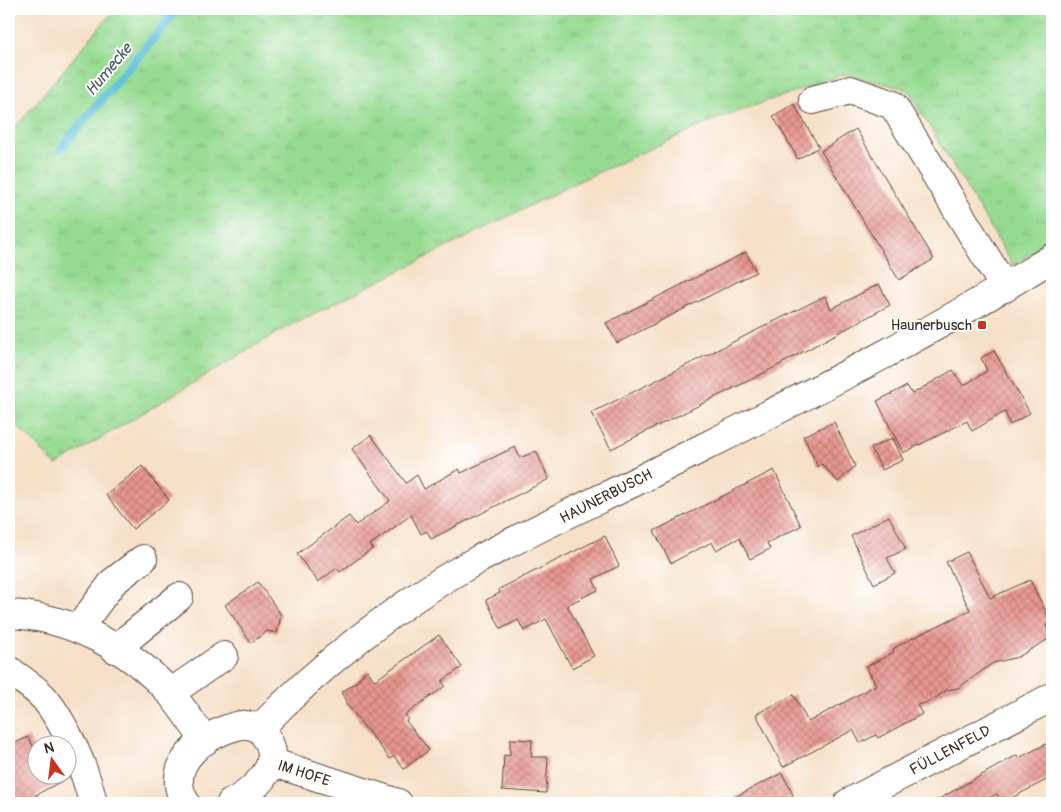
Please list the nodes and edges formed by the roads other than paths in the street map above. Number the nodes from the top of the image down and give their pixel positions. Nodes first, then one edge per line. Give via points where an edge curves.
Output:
1 (812, 100) dead end
2 (1052, 258) edge
3 (1005, 288) junction
4 (143, 559) dead end
5 (179, 597) dead end
6 (9, 614) edge
7 (78, 628) junction
8 (116, 649) junction
9 (224, 656) dead end
10 (9, 670) edge
11 (170, 693) junction
12 (1052, 697) edge
13 (260, 728) junction
14 (205, 741) junction
15 (271, 762) junction
16 (93, 803) edge
17 (186, 803) edge
18 (230, 803) edge
19 (395, 803) edge
20 (848, 803) edge

1 - 3 street via 850,90 893,105
2 - 3 street, HAUNERBUSCH
3 - 13 street, HAUNERBUSCH via 800,398 472,563 404,605 291,696
4 - 7 street via 113,582
5 - 8 street
6 - 7 street via 33,615
7 - 8 street
8 - 11 street
9 - 11 street
10 - 16 street via 44,698 69,739
11 - 14 street
12 - 20 street, FÜLLENFELD
13 - 14 street via 243,724 221,731
13 - 15 street via 271,747
14 - 17 street via 188,754 179,772 180,793
15 - 18 street via 262,780
15 - 19 street, IM HOFE

